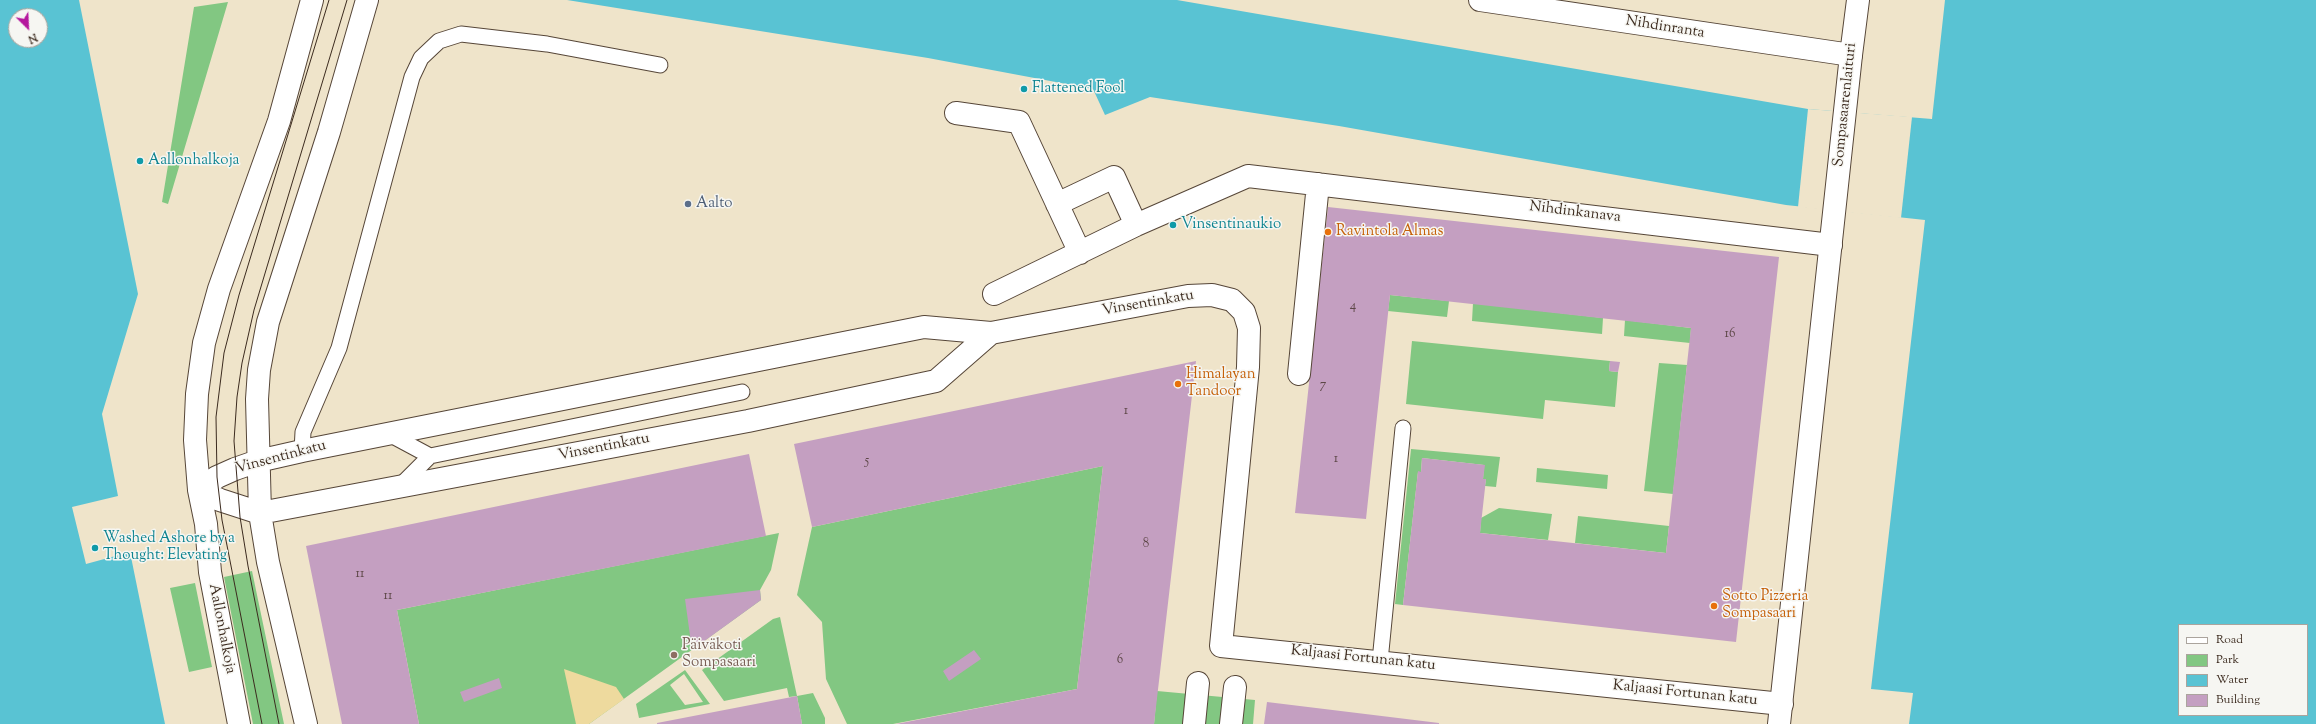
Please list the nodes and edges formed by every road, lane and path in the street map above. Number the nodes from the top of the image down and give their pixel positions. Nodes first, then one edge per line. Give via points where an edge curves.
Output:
1 (312, 0) edge
2 (367, 0) edge
3 (1480, 0) edge
4 (1858, 0) edge
5 (1851, 56) junction
6 (660, 65) dead end
7 (956, 113) dead end
8 (1318, 184) junction
9 (1057, 204) junction
10 (1136, 225) junction
11 (1831, 244) junction
12 (1080, 253) junction
13 (994, 294) dead end
14 (991, 333) junction
15 (1248, 368) joint
16 (1299, 374) dead end
17 (742, 392) dead end
18 (1403, 428) dead end
19 (389, 434) junction
20 (302, 451) junction
21 (430, 456) junction
22 (258, 461) junction
23 (399, 487) junction
24 (199, 490) junction
25 (260, 513) junction
26 (1380, 661) junction
27 (1198, 683) dead end
28 (1235, 687) dead end
29 (1780, 714) edge
30 (239, 724) edge
31 (306, 724) edge
32 (1194, 724) edge
33 (1231, 724) edge

1 - 24 street, Aallonhalkoja via 279,121 219,290 204,343 195,423
2 - 22 street via 329,132 268,322 259,370
3 - 5 street, Nihdinranta
4 - 5 street, Sompasaarenlaituri
5 - 11 street, Sompasaarenlaituri
6 - 20 lane via 547,44 461,34 438,41 421,58 412,77 339,348 303,432
7 - 9 street via 1019,122
8 - 10 street, Nihdinkanava via 1248,176
8 - 11 street, Nihdinkanava
8 - 16 street
9 - 10 street via 1111,172
9 - 12 street
10 - 12 street, Nihdinkanava
11 - 29 street, Sompasaarenlaituri
12 - 13 street, Nihdinkanava
14 - 15 street, Vinsentinkatu via 1188,296 1212,295 1232,300 1244,312 1249,328
14 - 19 street, Vinsentinkatu via 924,327
14 - 23 street, Vinsentinkatu via 936,381 748,421
15 - 26 street, Kaljaasi Fortunan katu via 1221,646
17 - 21 lane
18 - 26 lane
19 - 20 street, Vinsentinkatu
19 - 21 lane
20 - 22 street, Vinsentinkatu
21 - 23 lane
22 - 24 street, Vinsentinkatu via 216,477
22 - 25 street
23 - 25 street, Vinsentinkatu
24 - 25 street, Vinsentinkatu
24 - 30 street, Aallonhalkoja via 206,524 210,572
25 - 31 street via 268,562
26 - 29 street, Kaljaasi Fortunan katu
27 - 32 street
28 - 33 street

